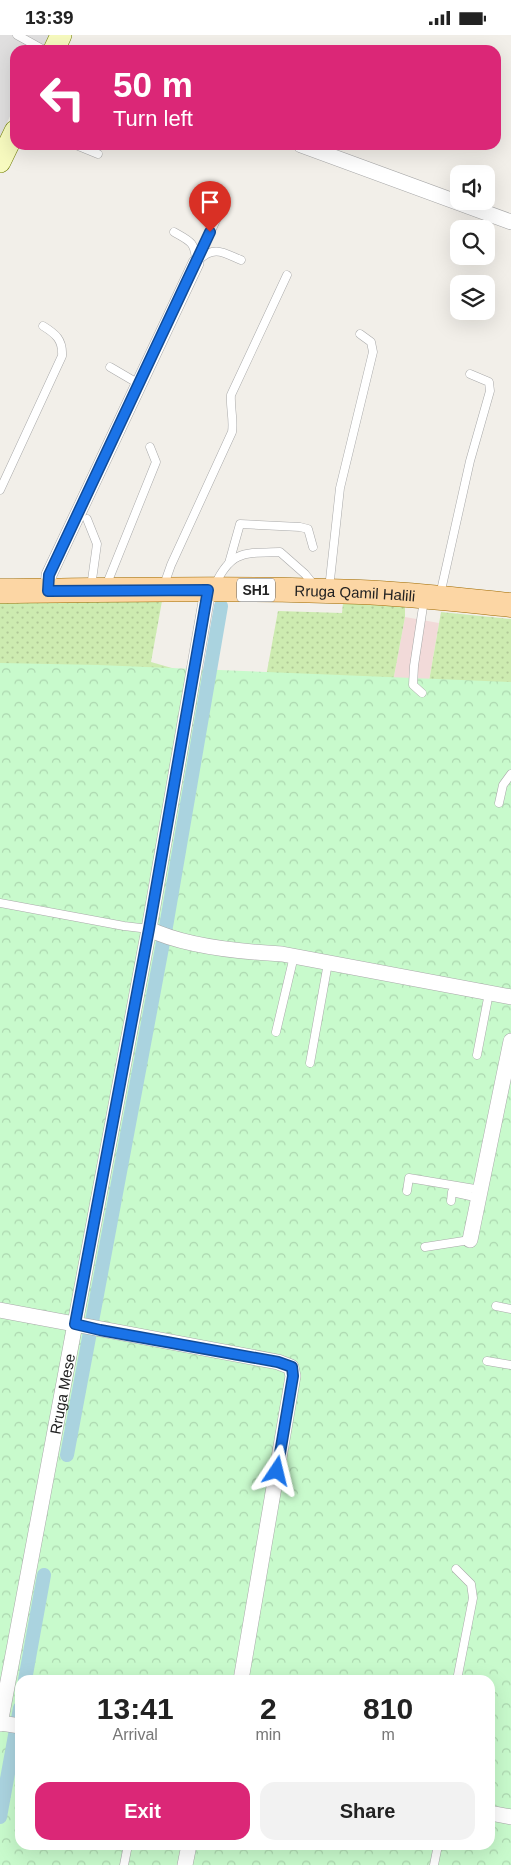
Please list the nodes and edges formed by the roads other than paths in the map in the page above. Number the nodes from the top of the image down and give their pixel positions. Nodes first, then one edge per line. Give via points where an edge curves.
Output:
1 (17, 35) edge
2 (35, 45) edge
3 (10, 141) edge
4 (88, 150) edge
5 (315, 150) edge
6 (98, 154) dead end
7 (0, 162) edge
8 (225, 201) dead end
9 (511, 222) edge
10 (174, 232) dead end
11 (241, 260) dead end
12 (196, 263) junction
13 (287, 275) dead end
14 (43, 326) dead end
15 (360, 334) dead end
16 (110, 367) dead end
17 (470, 374) dead end
18 (139, 384) junction
19 (150, 447) dead end
20 (0, 490) edge
21 (87, 519) dead end
22 (313, 547) dead end
23 (229, 563) junction
24 (210, 590) junction
25 (0, 591) edge
26 (48, 591) junction
27 (98, 591) junction
28 (162, 591) junction
29 (324, 591) junction
30 (432, 597) junction
31 (511, 605) edge
32 (422, 693) dead end
33 (511, 774) edge
34 (499, 803) dead end
35 (0, 903) edge
36 (154, 931) junction
37 (294, 956) junction
38 (328, 963) junction
39 (489, 993) junction
40 (511, 997) edge
41 (276, 1032) dead end
42 (511, 1041) edge
43 (477, 1055) dead end
44 (310, 1063) dead end
45 (407, 1191) dead end
46 (480, 1194) junction
47 (451, 1201) dead end
48 (470, 1240) joint
49 (424, 1247) dead end
50 (496, 1307) dead end
51 (511, 1309) edge
52 (0, 1311) edge
53 (79, 1325) junction
54 (487, 1361) dead end
55 (511, 1365) edge
56 (456, 1569) dead end
57 (17, 1675) edge
58 (242, 1675) edge
59 (458, 1675) edge
60 (15, 1685) edge
61 (8, 1724) edge
62 (495, 1814) edge
63 (511, 1817) edge
64 (127, 1850) edge
65 (188, 1850) edge
66 (437, 1850) edge
67 (124, 1865) edge
68 (185, 1865) edge
69 (434, 1865) edge

1 - 2 lane
3 - 7 street
4 - 6 lane
5 - 9 street
8 - 12 lane
10 - 12 lane via 195,248
11 - 12 lane via 220,251 205,254
12 - 18 street
13 - 28 lane via 231,395 232,432
14 - 20 lane via 56,334 61,342 62,356
15 - 29 lane via 371,342 373,352 340,488
16 - 18 lane
17 - 30 lane via 488,382 490,391
18 - 26 street via 49,575
19 - 27 lane via 156,462 110,574
21 - 27 lane via 98,544
22 - 23 lane via 308,529 240,524
23 - 24 lane
23 - 29 lane via 247,553 280,552
24 - 28 main road, Rruga Qamil Halili / SH1
24 - 29 main road, Rruga Qamil Halili / SH1
24 - 36 street, Rruga Mese
25 - 26 main road, Rruga Qamil Halili / SH1
26 - 27 main road, Rruga Qamil Halili / SH1
27 - 28 main road, Rruga Qamil Halili / SH1
29 - 30 main road, Rruga Qamil Halili / SH1
30 - 31 main road, Rruga Qamil Halili / SH1
30 - 32 lane via 414,665 413,685
33 - 34 lane via 503,785
35 - 36 lane
36 - 37 street via 246,952
36 - 53 street, Rruga Mese
37 - 38 street
37 - 41 lane
38 - 39 street
38 - 44 lane
39 - 40 street
39 - 43 lane
42 - 46 street
45 - 46 lane via 409,1178
46 - 47 lane via 452,1192
46 - 48 street
48 - 49 lane
50 - 51 lane
52 - 53 street
53 - 57 street, Rruga Mese
53 - 58 street via 292,1367
54 - 55 lane
56 - 59 lane via 472,1584
60 - 61 street, Rruga Mese
62 - 63 street
64 - 67 lane
65 - 68 street
66 - 69 lane

